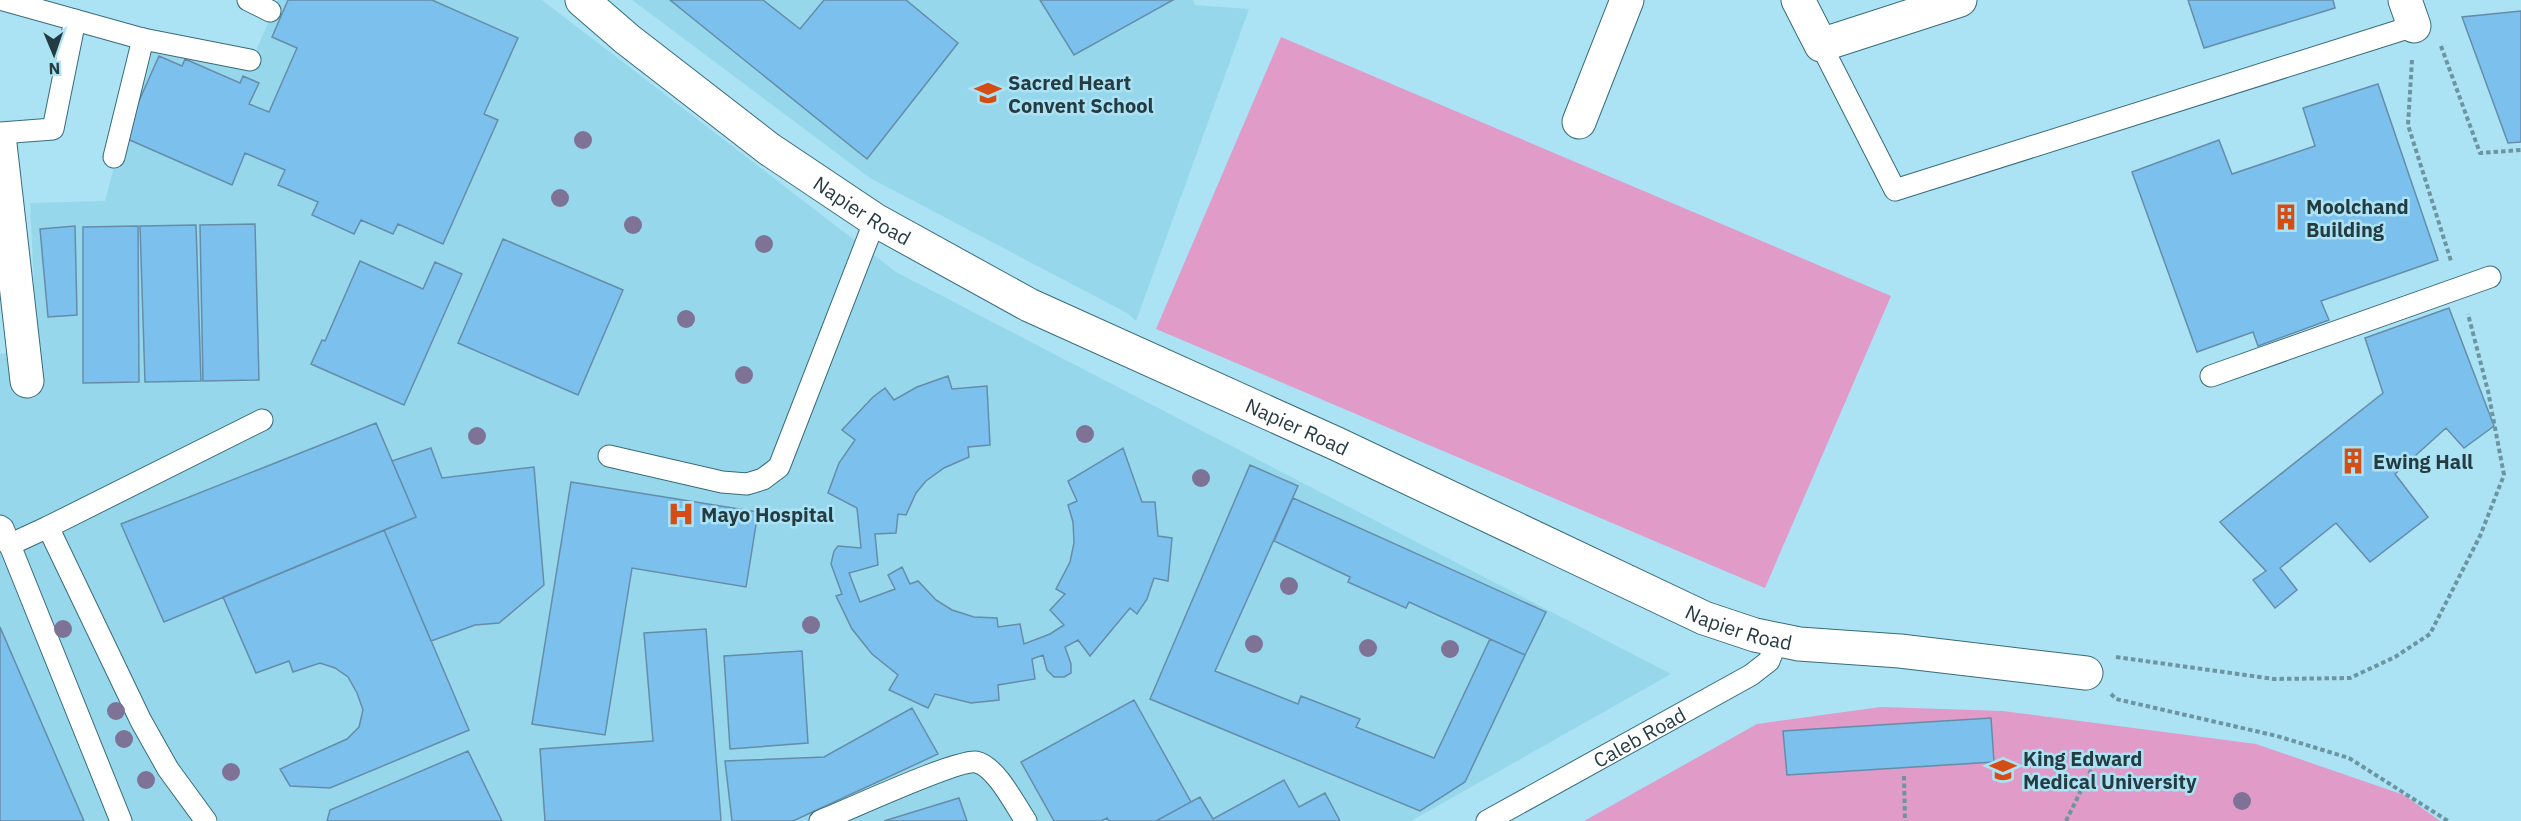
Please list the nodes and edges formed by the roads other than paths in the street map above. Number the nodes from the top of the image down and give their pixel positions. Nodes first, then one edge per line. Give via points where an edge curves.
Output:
1 (1, 0) edge
2 (248, 0) edge
3 (582, 0) edge
4 (1627, 0) edge
5 (1798, 0) edge
6 (1960, 0) edge
7 (270, 11) dead end
8 (2410, 13) edge
9 (75, 20) junction
10 (143, 39) junction
11 (1821, 45) junction
12 (250, 60) dead end
13 (1579, 122) dead end
14 (0, 133) edge
15 (0, 144) edge
16 (114, 157) dead end
17 (875, 220) junction
18 (2490, 277) dead end
19 (2211, 376) dead end
20 (27, 381) dead end
21 (262, 420) dead end
22 (609, 456) dead end
23 (0, 526) edge
24 (48, 527) junction
25 (9, 545) junction
26 (1777, 639) junction
27 (2086, 673) road end
28 (121, 821) edge
29 (206, 821) edge
30 (820, 821) edge
31 (1026, 821) edge
32 (1487, 821) edge

1 - 9 lane
2 - 7 lane
3 - 17 street, Napier Road via 769,149
4 - 13 street
5 - 11 street
6 - 11 street
8 - 11 lane via 1895,190
9 - 10 lane
9 - 14 lane via 54,129
10 - 12 lane
10 - 16 lane
15 - 20 street
17 - 22 lane via 779,467 763,479 747,484 722,482
17 - 26 street, Napier Road via 1029,305 1337,444 1704,618
18 - 19 lane
21 - 24 lane
23 - 25 lane
24 - 25 lane
24 - 29 lane via 141,721 168,769
25 - 28 lane
26 - 27 street, Napier Road
26 - 32 lane, Caleb Road via 1769,661 1751,675
30 - 31 lane via 952,767 976,762 993,771

